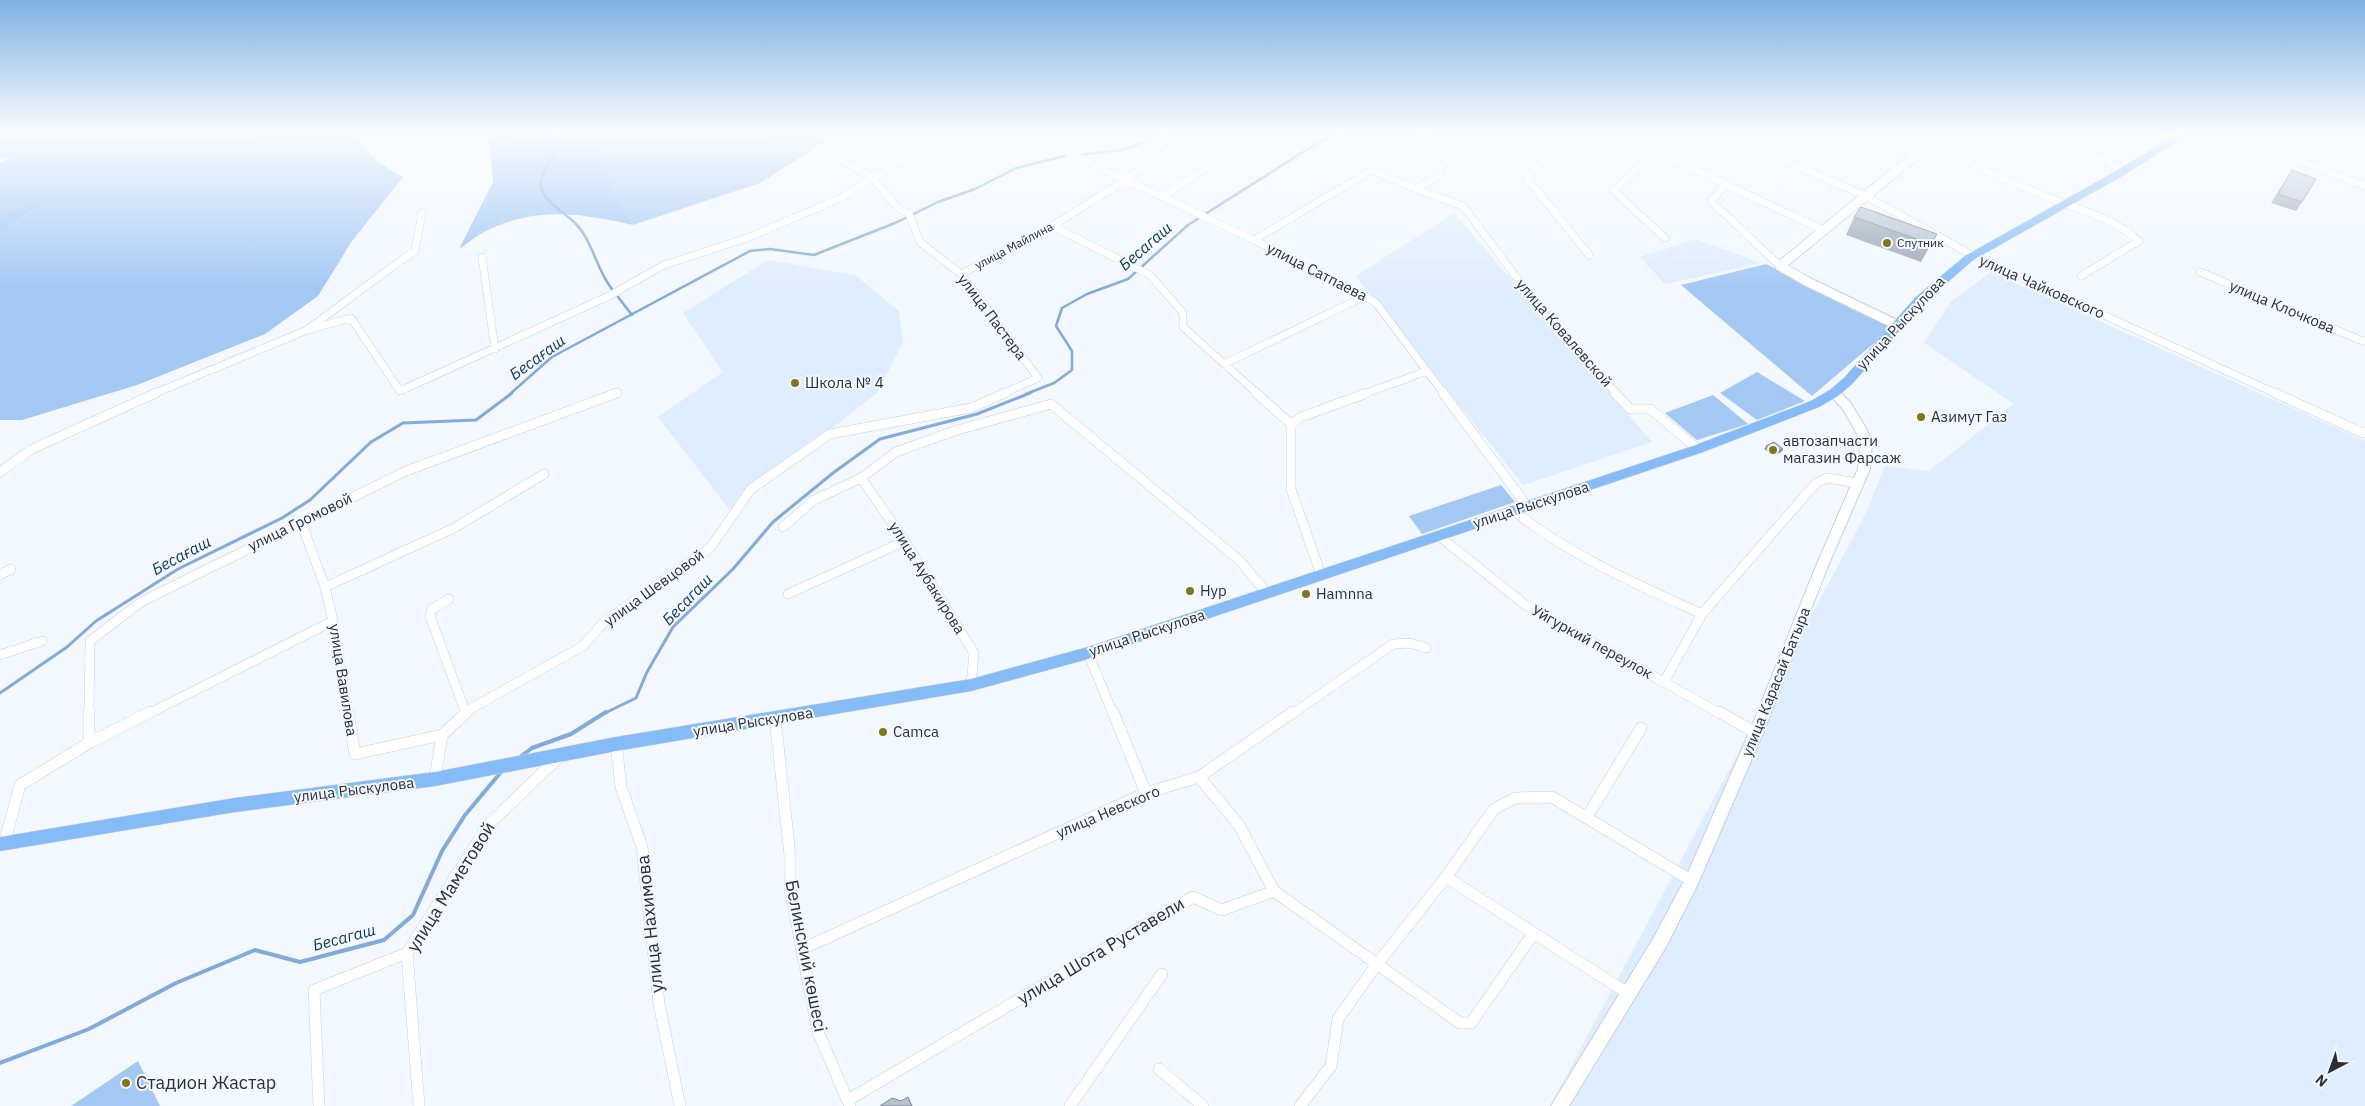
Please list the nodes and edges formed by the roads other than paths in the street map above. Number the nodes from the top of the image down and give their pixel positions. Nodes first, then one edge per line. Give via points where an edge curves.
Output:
1 (861, 186) edge
2 (879, 186) edge
3 (1117, 186) edge
4 (1139, 186) edge
5 (1178, 186) edge
6 (1346, 186) edge
7 (1408, 186) edge
8 (1422, 186) edge
9 (1533, 186) edge
10 (1620, 186) edge
11 (1725, 186) edge
12 (1729, 186) edge
13 (1842, 186) edge
14 (1878, 186) edge
15 (2023, 186) edge
16 (2097, 186) edge
17 (1416, 189) junction
18 (1162, 196) junction
19 (1866, 196) junction
20 (2065, 204) junction
21 (422, 213) dead end
22 (1052, 226) junction
23 (914, 230) joint
24 (1823, 230) junction
25 (1665, 238) dead end
26 (1254, 240) junction
27 (1589, 255) dead end
28 (1974, 256) junction
29 (482, 257) dead end
30 (1780, 266) junction
31 (2200, 272) dead end
32 (962, 274) junction
33 (1150, 275) joint
34 (2081, 276) dead end
35 (1365, 296) junction
36 (1897, 325) junction
37 (307, 330) junction
38 (2365, 342) edge
39 (495, 349) junction
40 (1224, 364) junction
41 (1427, 371) junction
42 (1038, 378) joint
43 (617, 393) dead end
44 (1834, 393) junction
45 (1291, 424) junction
46 (2365, 434) edge
47 (1698, 449) junction
48 (0, 472) edge
49 (544, 474) dead end
50 (861, 478) junction
51 (1858, 483) junction
52 (1520, 508) junction
53 (301, 522) junction
54 (783, 527) dead end
55 (1439, 536) junction
56 (905, 541) junction
57 (11, 568) dead end
58 (0, 574) edge
59 (1321, 575) junction
60 (325, 587) junction
61 (1267, 593) junction
62 (788, 594) dead end
63 (448, 599) dead end
64 (1702, 614) junction
65 (333, 621) junction
66 (42, 641) dead end
67 (1426, 648) dead end
68 (1088, 653) junction
69 (0, 655) edge
70 (1664, 682) junction
71 (971, 685) junction
72 (466, 714) junction
73 (775, 718) junction
74 (1641, 728) dead end
75 (1756, 733) junction
76 (442, 736) junction
77 (89, 743) junction
78 (616, 744) junction
79 (560, 756) junction
80 (1199, 777) junction
81 (435, 779) junction
82 (1146, 793) junction
83 (1587, 817) junction
84 (2, 844) edge
85 (1446, 877) junction
86 (1692, 881) junction
87 (1274, 891) junction
88 (1532, 934) junction
89 (802, 949) junction
90 (406, 953) junction
91 (1377, 964) junction
92 (1162, 974) dead end
93 (1629, 994) junction
94 (1159, 1069) dead end
95 (849, 1103) edge
96 (319, 1106) edge
97 (420, 1106) edge
98 (680, 1106) edge
99 (1070, 1106) edge
100 (1203, 1106) edge
101 (1300, 1106) edge
102 (1559, 1106) edge

1 - 39 street via 844,197 747,238 664,265 609,296
2 - 23 street, улица Пастера via 898,208 909,214
3 - 22 street, улица Майлина
4 - 18 street, улица Сатпаева
5 - 18 street
6 - 26 street
7 - 17 street
8 - 17 street
9 - 27 street
10 - 25 street via 1614,191
11 - 30 street via 1711,201
12 - 24 street
13 - 19 street, улица Чайковского
14 - 19 street
15 - 20 street
16 - 20 main road, улица Рыскулова
17 - 47 street, улица Ковалевской via 1463,206 1540,310 1630,410 1650,409
18 - 26 street, улица Сатпаева
19 - 24 street
19 - 28 street, улица Чайковского
20 - 28 main road, улица Рыскулова
20 - 34 street via 2125,227 2139,241
21 - 37 street via 415,251
22 - 32 street, улица Майлина
22 - 33 street
23 - 32 street, улица Пастера via 920,242
24 - 30 street
26 - 35 street, улица Сатпаева
28 - 36 main road, улица Рыскулова via 1945,274
28 - 46 street, улица Чайковского
29 - 39 street
30 - 36 street via 1799,279
31 - 38 street, улица Клочкова
32 - 42 street, улица Пастера
33 - 40 street via 1183,313 1183,327
35 - 40 street
35 - 41 street, улица Сатпаева via 1377,304
36 - 44 main road, улица Рыскулова
37 - 39 street via 351,318 400,392
37 - 48 street via 32,449
40 - 45 street
41 - 45 street
41 - 52 street, улица Сатпаева
42 - 72 street, улица Шевцовой via 971,408 830,434 751,490 710,548 604,622 583,646
43 - 53 street, улица Громовой via 406,470
44 - 47 main road, улица Рыскулова via 1807,407
44 - 51 main road, улица Карасай Батыра via 1846,405 1866,443 1864,469
45 - 59 street via 1291,489
47 - 52 main road, улица Рыскулова
49 - 60 street via 454,528
50 - 54 street via 814,500
50 - 56 street, улица Аубакирова
50 - 61 street via 896,452 954,431 1051,404 1239,560
51 - 64 street via 1827,478 1816,483
51 - 75 main road, улица Карасай Батыра
52 - 55 main road, улица Рыскулова
52 - 64 street, улица Сатпаева via 1540,533 1584,559
53 - 60 street, улица Вавилова
53 - 77 street, улица Громовой via 142,602 90,641
55 - 59 main road, улица Рыскулова
55 - 70 street, Уйгуркий переулок via 1524,604
56 - 62 street
56 - 71 street, улица Аубакирова via 974,653
57 - 58 street
59 - 61 main road, улица Рыскулова
60 - 65 street, улица Вавилова
61 - 68 main road, улица Рыскулова
63 - 72 street via 432,609 430,616
64 - 70 street
65 - 76 street, улица Вавилова via 355,754
65 - 77 street
66 - 69 street
67 - 80 street, улица Невского via 1410,643 1393,644
68 - 71 main road, улица Рыскулова
68 - 82 street
70 - 75 street, Уйгуркий переулок
71 - 73 main road, улица Рыскулова
72 - 76 street, улица Шевцовой
73 - 78 main road, улица Рыскулова
73 - 89 street, Белинский көшесi via 790,855 790,889
74 - 83 street
75 - 86 main road, улица Карасай Батыра
76 - 81 street
77 - 84 street via 20,786
78 - 79 main road, улица Рыскулова
78 - 98 street, улица Нахимова via 621,787 642,847 659,1004
79 - 81 main road, улица Рыскулова
79 - 90 street, улица Маметовой via 489,824
80 - 82 street, улица Невского
80 - 87 street via 1239,825
81 - 84 main road, улица Рыскулова via 235,805
82 - 89 street, улица Невского
83 - 85 street via 1552,797 1515,798 1494,809
83 - 86 street
85 - 88 street
85 - 91 street
86 - 93 main road, улица Карасай Батыра
87 - 91 street
87 - 95 street, улица Шота Руставели via 1222,910 1193,897
88 - 91 street via 1472,1023 1460,1023
88 - 93 street
89 - 95 street, Белинский көшесi via 818,1032
90 - 96 street via 314,990
90 - 97 street, улица Маметовой
91 - 101 street via 1338,1019 1331,1066
92 - 99 street
93 - 102 main road, улица Карасай Батыра
94 - 100 street

